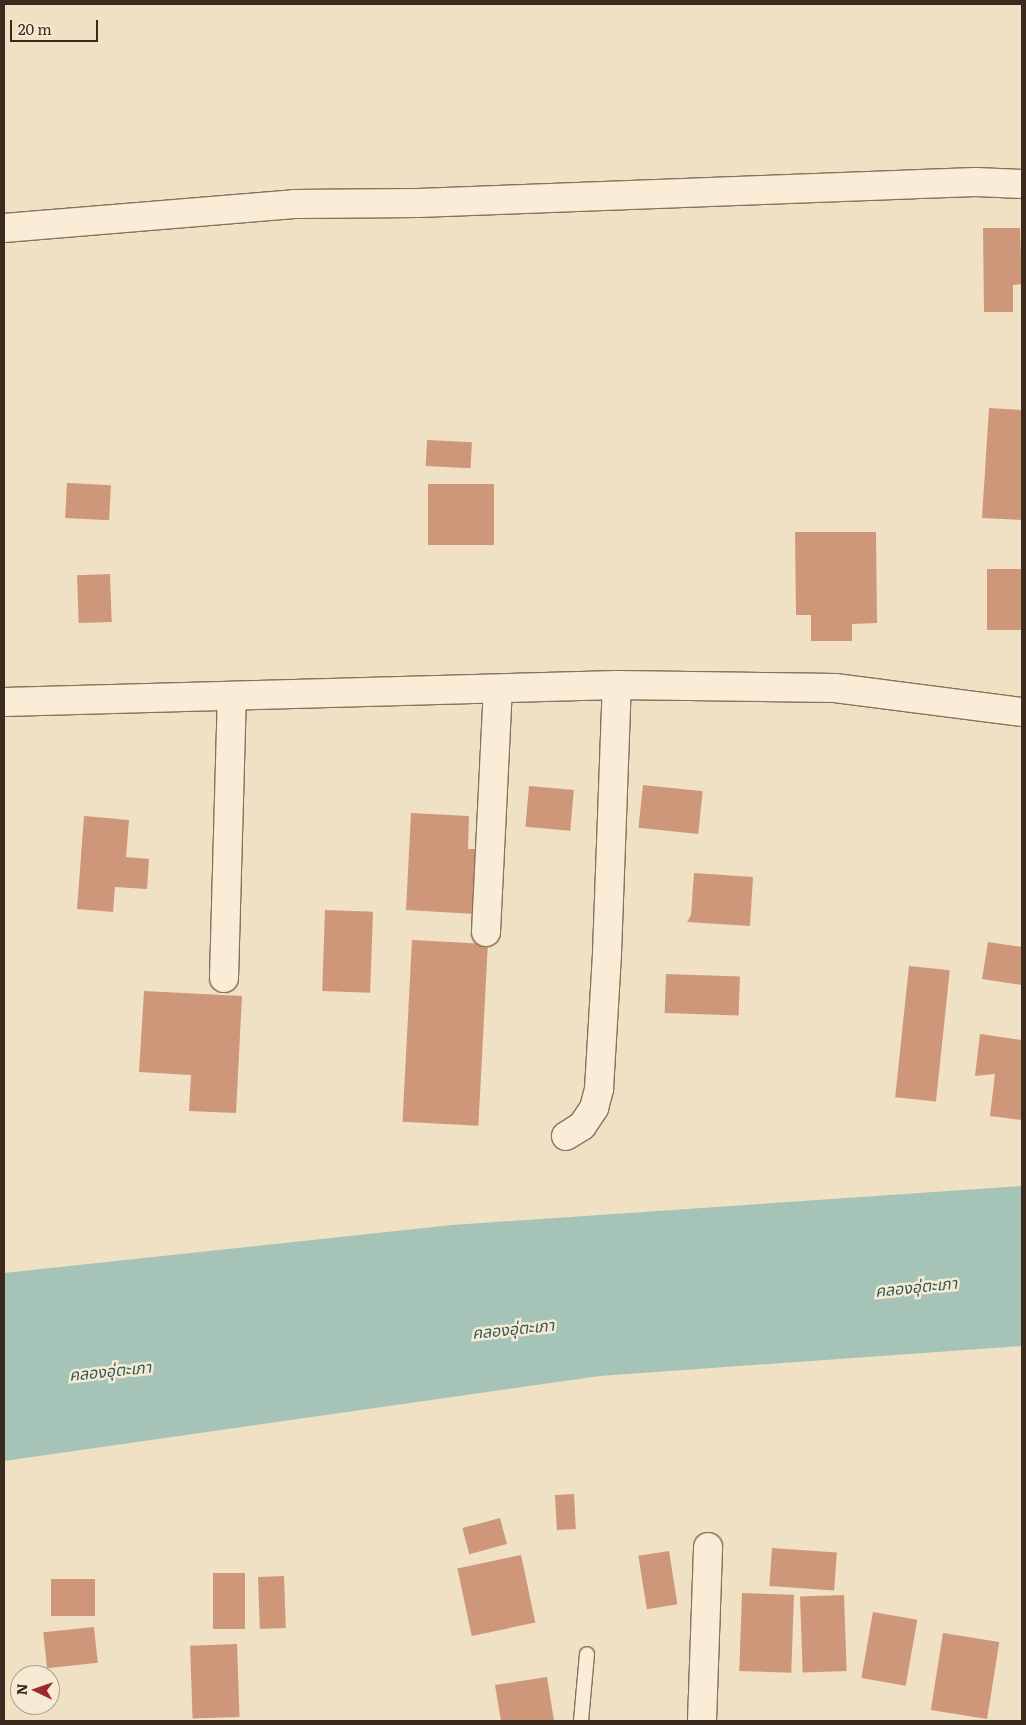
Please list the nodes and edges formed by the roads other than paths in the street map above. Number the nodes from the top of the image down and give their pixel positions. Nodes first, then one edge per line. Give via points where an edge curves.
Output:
1 (1022, 184) edge
2 (4, 228) edge
3 (617, 685) junction
4 (498, 689) junction
5 (232, 697) junction
6 (4, 702) edge
7 (1022, 712) edge
8 (486, 932) dead end
9 (224, 978) dead end
10 (566, 1136) dead end
11 (708, 1547) dead end
12 (586, 1654) dead end
13 (581, 1721) edge
14 (702, 1721) edge

1 - 2 street via 976,182 418,203 294,204
3 - 4 street
3 - 7 street via 835,688
3 - 10 street via 599,1089 594,1108 582,1126
4 - 5 street
4 - 8 street
5 - 6 street
5 - 9 street
11 - 14 street
12 - 13 lane

